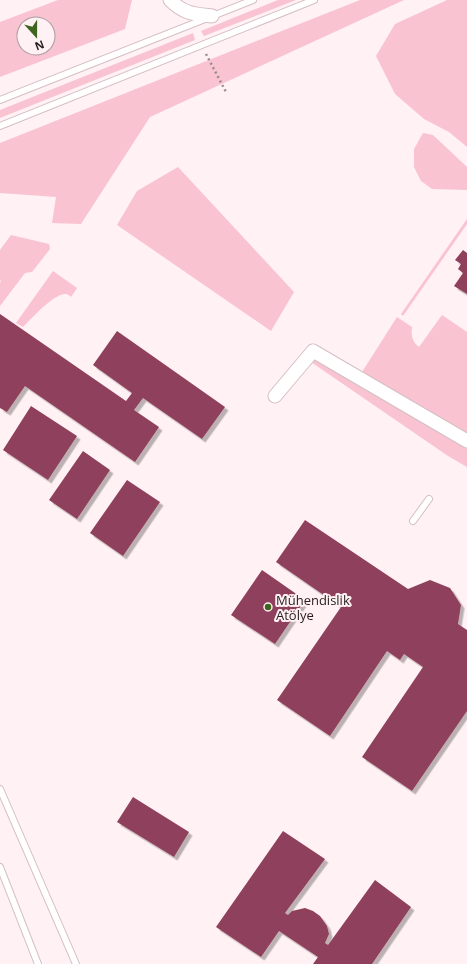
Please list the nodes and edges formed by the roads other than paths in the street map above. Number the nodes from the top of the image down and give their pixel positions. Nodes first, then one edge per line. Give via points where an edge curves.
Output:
1 (170, 0) edge
2 (253, 0) edge
3 (314, 0) edge
4 (212, 16) junction
5 (0, 100) edge
6 (0, 126) edge
7 (275, 396) dead end
8 (467, 441) edge
9 (429, 499) dead end
10 (413, 521) dead end
11 (0, 789) edge
12 (0, 868) edge
13 (38, 964) edge
14 (76, 964) edge

1 - 4 street via 178,8 191,14
2 - 4 lane
3 - 6 lane
4 - 5 lane
7 - 8 street via 313,351
9 - 10 lane
11 - 14 lane
12 - 13 lane

